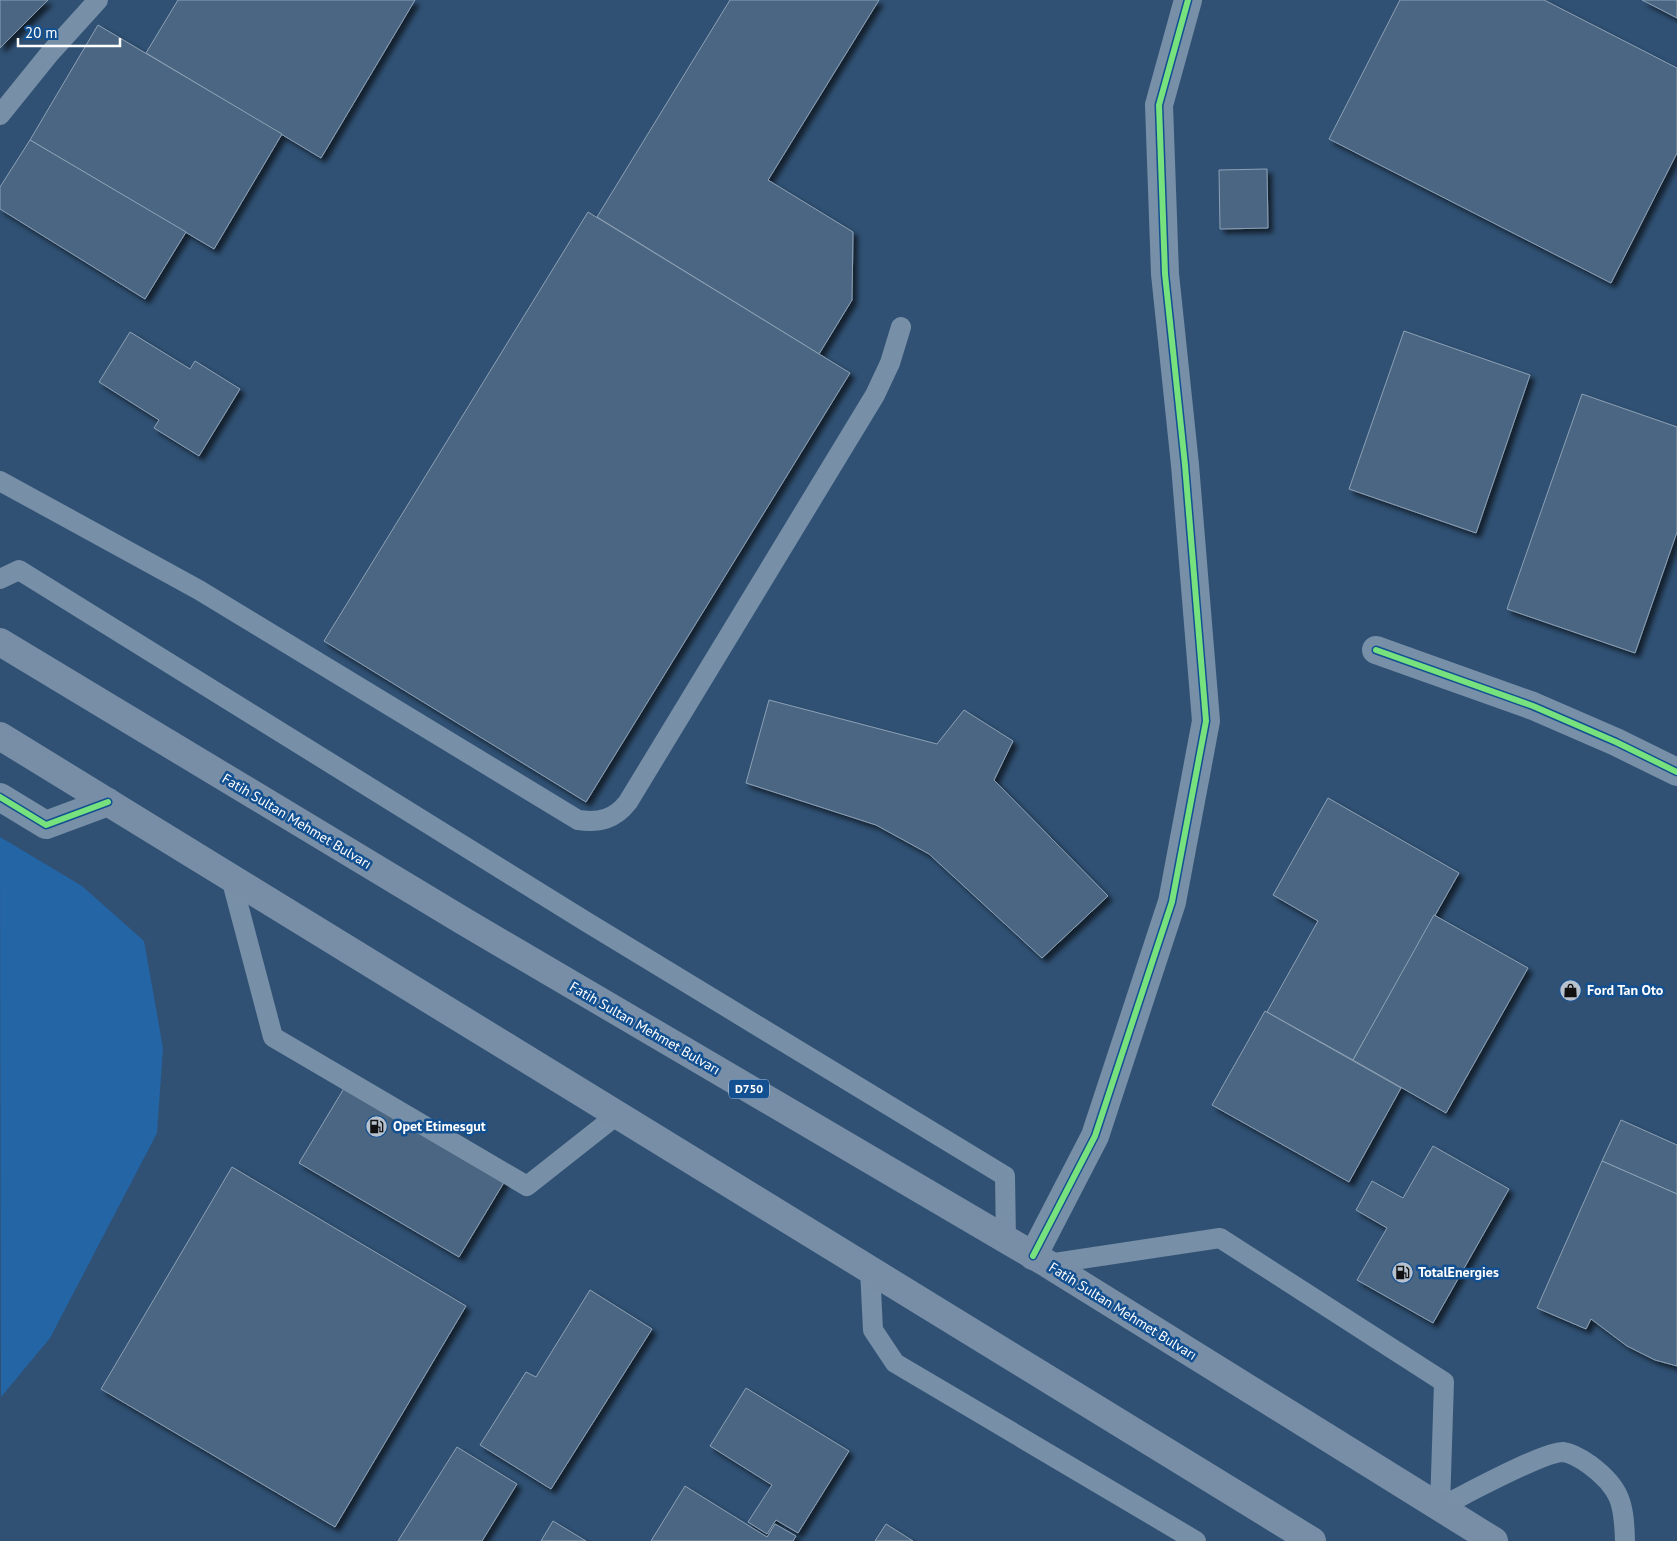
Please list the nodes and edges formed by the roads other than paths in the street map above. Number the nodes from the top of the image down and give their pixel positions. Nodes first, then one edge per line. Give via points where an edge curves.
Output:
1 (98, 0) edge
2 (1188, 0) edge
3 (0, 115) edge
4 (901, 327) dead end
5 (0, 481) edge
6 (0, 579) edge
7 (0, 642) edge
8 (1376, 650) dead end
9 (0, 736) edge
10 (1677, 772) edge
11 (0, 797) edge
12 (108, 802) junction
13 (231, 878) junction
14 (617, 1115) junction
15 (1006, 1240) junction
16 (1040, 1260) junction
17 (870, 1269) junction
18 (1440, 1507) junction
19 (1196, 1541) edge
20 (1312, 1541) edge
21 (1494, 1541) edge
22 (1625, 1541) edge

1 - 3 lane
2 - 16 street via 1159,105 1165,274 1206,721 1169,911 1095,1136
4 - 5 lane via 890,363 865,412 628,802 613,817 592,822 578,820 199,590
6 - 15 lane via 19,570 585,921 1005,1176
7 - 15 highway, Fatih Sultan Mehmet Bulvarı / D750 via 465,922
8 - 10 street via 1533,706
9 - 12 highway
11 - 12 street via 46,826
12 - 13 highway
13 - 14 highway
13 - 14 lane via 273,1037 526,1186
14 - 17 highway
15 - 16 highway, Fatih Sultan Mehmet Bulvarı / D750
16 - 18 highway, Fatih Sultan Mehmet Bulvarı / D750
16 - 18 lane via 1220,1238 1444,1382
17 - 19 lane via 873,1330 895,1363
17 - 20 highway
18 - 21 highway, Fatih Sultan Mehmet Bulvarı / D750
18 - 22 lane via 1542,1458 1563,1452 1581,1458 1608,1479 1620,1500

